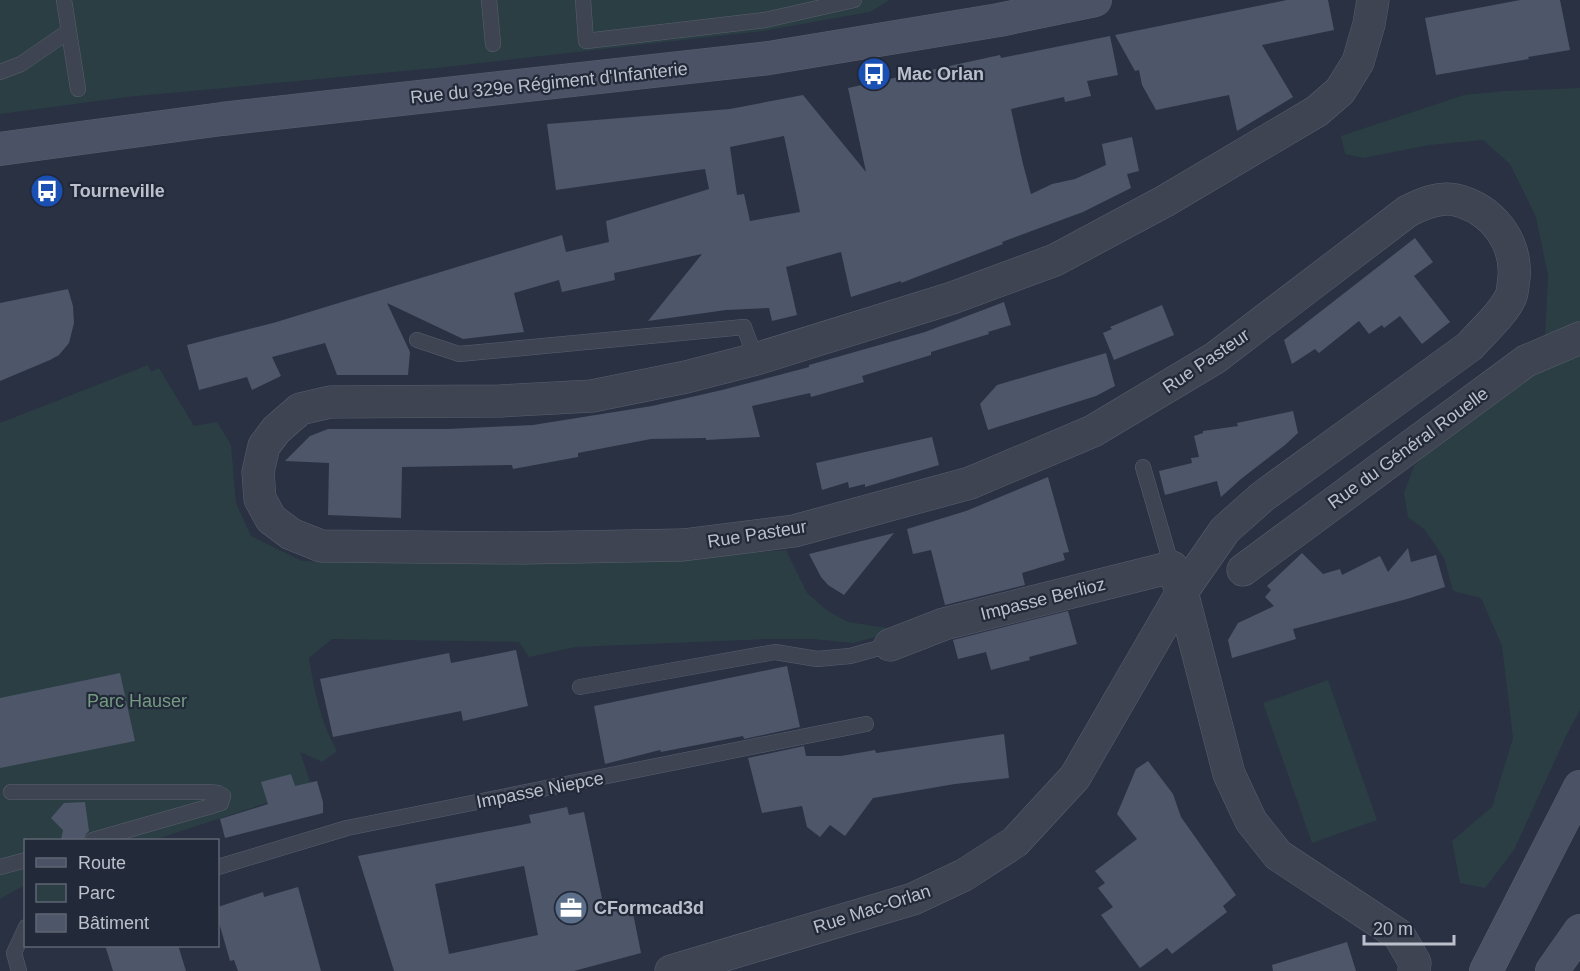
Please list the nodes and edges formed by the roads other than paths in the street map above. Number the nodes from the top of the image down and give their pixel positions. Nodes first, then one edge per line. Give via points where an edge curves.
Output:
1 (64, 0) edge
2 (489, 0) edge
3 (583, 0) edge
4 (855, 0) edge
5 (1095, 0) edge
6 (1373, 0) edge
7 (69, 31) junction
8 (493, 44) dead end
9 (0, 72) edge
10 (78, 89) dead end
11 (0, 149) edge
12 (1580, 338) edge
13 (417, 340) dead end
14 (756, 359) junction
15 (1143, 467) dead end
16 (1243, 570) dead end
17 (1177, 580) junction
18 (890, 645) joint
19 (580, 687) dead end
20 (866, 724) dead end
21 (11, 792) dead end
22 (1575, 807) edge
23 (96, 839) edge
24 (24, 861) edge
25 (0, 867) edge
26 (219, 867) edge
27 (24, 931) edge
28 (1580, 931) edge
29 (19, 971) edge
30 (671, 971) edge
31 (1414, 971) edge
32 (1486, 971) edge
33 (1552, 971) edge

1 - 7 lane
2 - 8 lane
3 - 4 lane via 586,40 765,20
5 - 11 street, Rue du 329e Régiment d'Infanterie via 769,58 222,119
6 - 14 street, Rue Pasteur via 1358,62 1340,91 1317,111 1165,201 1055,260 952,298
7 - 9 lane via 21,64
7 - 10 lane
12 - 16 street, Rue du Général Rouelle via 1526,362
13 - 14 lane via 459,354 744,327
14 - 17 street, Rue Pasteur via 592,396 330,402 300,409 264,446 258,472 260,499 272,519 291,534 321,546 683,545 794,531 970,483 1094,432 1215,358 1408,211 1429,201 1455,200 1476,208 1497,223 1512,250 1514,274 1511,296 1496,317 1470,346 1262,497
15 - 17 lane
17 - 18 street, Impasse Berlioz via 944,624
17 - 30 street, Rue Mac-Orlan via 1075,777 1015,842 964,874 913,899
17 - 31 street via 1229,774 1251,821 1278,855 1399,935 1415,963
18 - 19 lane via 850,656 817,659 776,652
20 - 26 lane, Impasse Niepce via 347,828
21 - 23 lane via 208,792 223,796 214,805
22 - 32 street
24 - 25 lane
27 - 29 lane via 14,952
28 - 33 street

